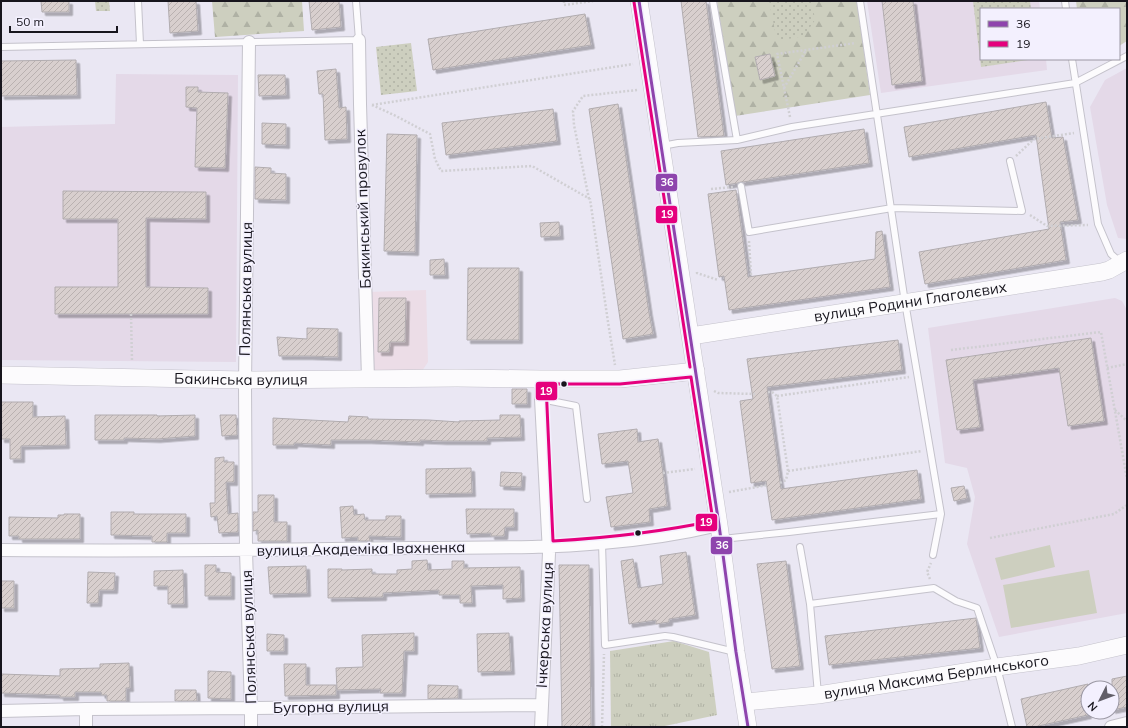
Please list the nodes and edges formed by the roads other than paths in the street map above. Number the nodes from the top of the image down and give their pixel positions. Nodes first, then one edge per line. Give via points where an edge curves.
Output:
1 (138, 1) edge
2 (356, 1) edge
3 (639, 1) edge
4 (713, 1) edge
5 (860, 1) edge
6 (359, 40) junction
7 (249, 42) junction
8 (140, 44) junction
9 (1, 47) edge
10 (1072, 60) edge
11 (1119, 60) edge
12 (1075, 83) junction
13 (877, 114) junction
14 (737, 140) junction
15 (662, 146) junction
16 (1010, 161) road end
17 (741, 186) dead end
18 (892, 208) junction
19 (1125, 264) edge
20 (906, 303) junction
21 (691, 336) junction
22 (696, 371) junction
23 (1, 376) edge
24 (368, 378) junction
25 (541, 379) junction
26 (245, 380) junction
27 (541, 399) junction
28 (587, 499) dead end
29 (941, 514) junction
30 (720, 532) junction
31 (602, 543) junction
32 (548, 546) junction
33 (800, 547) dead end
34 (1, 550) edge
35 (246, 551) junction
36 (934, 555) road end
37 (810, 604) junction
38 (1127, 645) edge
39 (736, 652) junction
40 (997, 667) junction
41 (818, 695) junction
42 (745, 702) junction
43 (541, 705) junction
44 (251, 708) junction
45 (86, 709) junction
46 (1, 711) edge
47 (1127, 723) edge
48 (86, 727) edge
49 (251, 727) edge
50 (541, 727) edge
51 (748, 727) edge
52 (1012, 727) edge
53 (1111, 727) edge

1 - 8 lane
2 - 6 lane
3 - 15 street
4 - 14 lane
5 - 13 lane
6 - 7 lane
6 - 24 street, Бакинський провулок
7 - 8 lane
7 - 26 street, Полянська вулиця
8 - 9 lane
10 - 12 lane
11 - 12 lane
12 - 13 lane
12 - 19 lane via 1098,224 1111,254
13 - 14 lane via 792,127
13 - 18 lane
14 - 15 lane
15 - 21 street
16 - 18 lane via 1022,210
17 - 18 lane via 749,232
18 - 20 lane
19 - 20 street, вулиця Родини Глаголєвих via 1102,272
20 - 21 street, вулиця Родини Глаголєвих
20 - 29 lane
21 - 22 street
22 - 25 street, Бакинська вулиця via 620,379
22 - 30 street
23 - 26 street, Бакинська вулиця
24 - 25 street, Бакинська вулиця
24 - 26 street, Бакинська вулиця
25 - 27 street, Ічкерська вулиця
26 - 35 street, Полянська вулиця
27 - 28 lane via 576,406
27 - 32 street, Ічкерська вулиця
29 - 30 lane via 789,532
29 - 36 lane
30 - 31 street, вулиця Академіка Івахненка via 702,529
30 - 39 street
31 - 32 street, вулиця Академіка Івахненка
31 - 39 lane via 605,645 665,636
32 - 35 street, вулиця Академіка Івахненка
32 - 43 street, Ічкерська вулиця
33 - 37 lane
34 - 35 street, вулиця Академіка Івахненка
35 - 44 street, Полянська вулиця
37 - 40 lane via 934,588 956,601 977,608
37 - 41 lane
38 - 40 street, вулиця Максима Берлинського via 1079,656
39 - 42 street
40 - 41 street, вулиця Максима Берлинського
40 - 52 lane
41 - 42 street, вулиця Максима Берлинського
42 - 51 street
43 - 44 street, Бугорна вулиця
43 - 50 street, Ічкерська вулиця
44 - 45 street, Бугорна вулиця
44 - 49 street, Полянська вулиця
45 - 46 street, Бугорна вулиця
45 - 48 street
47 - 53 street

